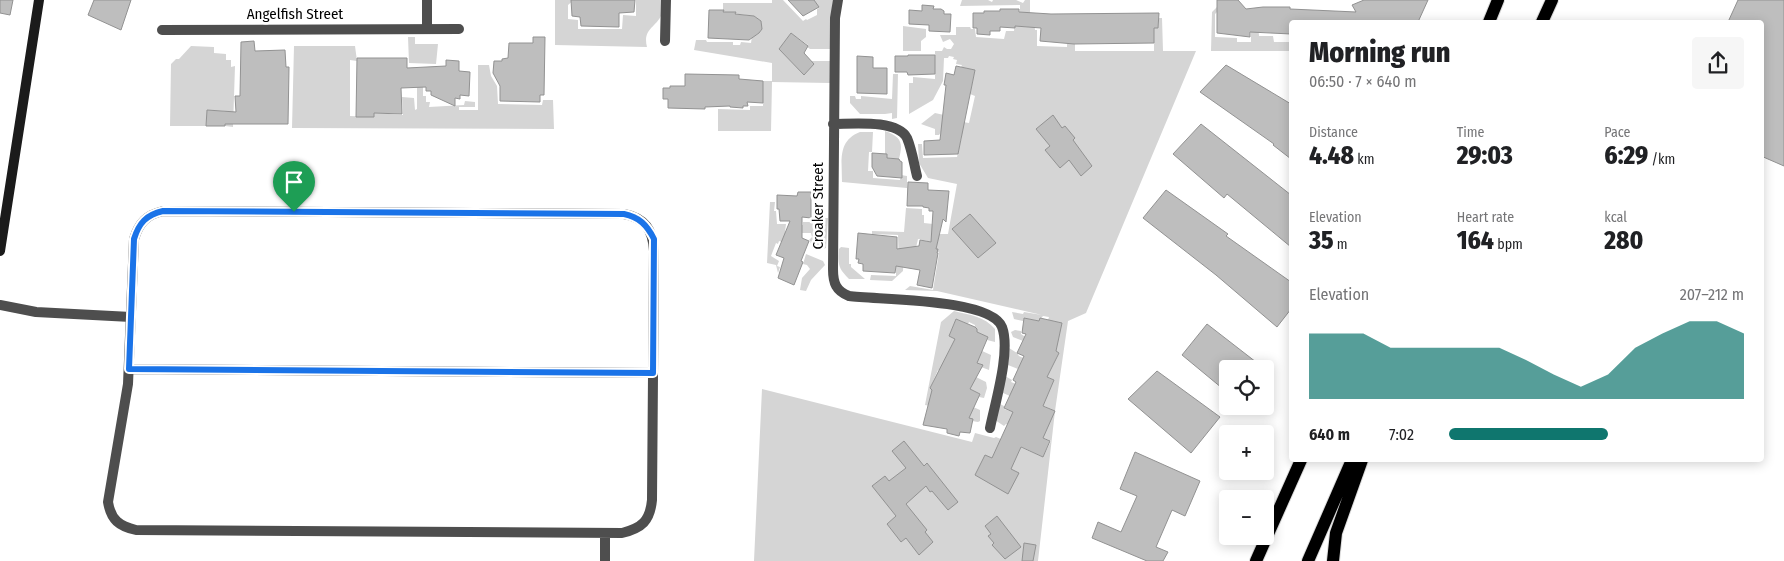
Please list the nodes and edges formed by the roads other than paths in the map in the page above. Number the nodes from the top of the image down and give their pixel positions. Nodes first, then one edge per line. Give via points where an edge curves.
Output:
1 (39, 0) edge
2 (428, 0) edge
3 (666, 0) edge
4 (838, 0) edge
5 (1498, 0) edge
6 (1552, 0) edge
7 (1490, 20) edge
8 (1543, 20) edge
9 (427, 28) junction
10 (460, 29) dead end
11 (162, 30) dead end
12 (665, 41) dead end
13 (833, 124) junction
14 (917, 176) dead end
15 (0, 251) edge
16 (0, 305) edge
17 (131, 317) junction
18 (129, 369) junction
19 (653, 373) junction
20 (990, 428) dead end
21 (1300, 462) edge
22 (1351, 462) edge
23 (1361, 462) edge
24 (605, 533) junction
25 (605, 561) edge
26 (1256, 561) edge
27 (1308, 561) edge
28 (1333, 561) edge

1 - 15 street
2 - 9 street
3 - 12 street
4 - 13 street, Croaker Street
5 - 7 main road
6 - 8 main road
9 - 10 street, Angelfish Street
9 - 11 street, Angelfish Street
13 - 14 street via 884,125 898,129 907,137
13 - 20 street, Croaker Street via 833,269 837,288 849,296 932,302 985,312 995,318 1002,326 1005,354
16 - 17 street via 36,312
17 - 18 street
17 - 19 street via 134,239 144,219 153,213 624,214 640,220 654,239
18 - 19 street
18 - 24 street via 108,502 115,520 123,527 136,530
19 - 24 street via 651,513 638,528 622,533
21 - 26 main road
22 - 27 main road
23 - 28 main road via 1336,533
24 - 25 street

